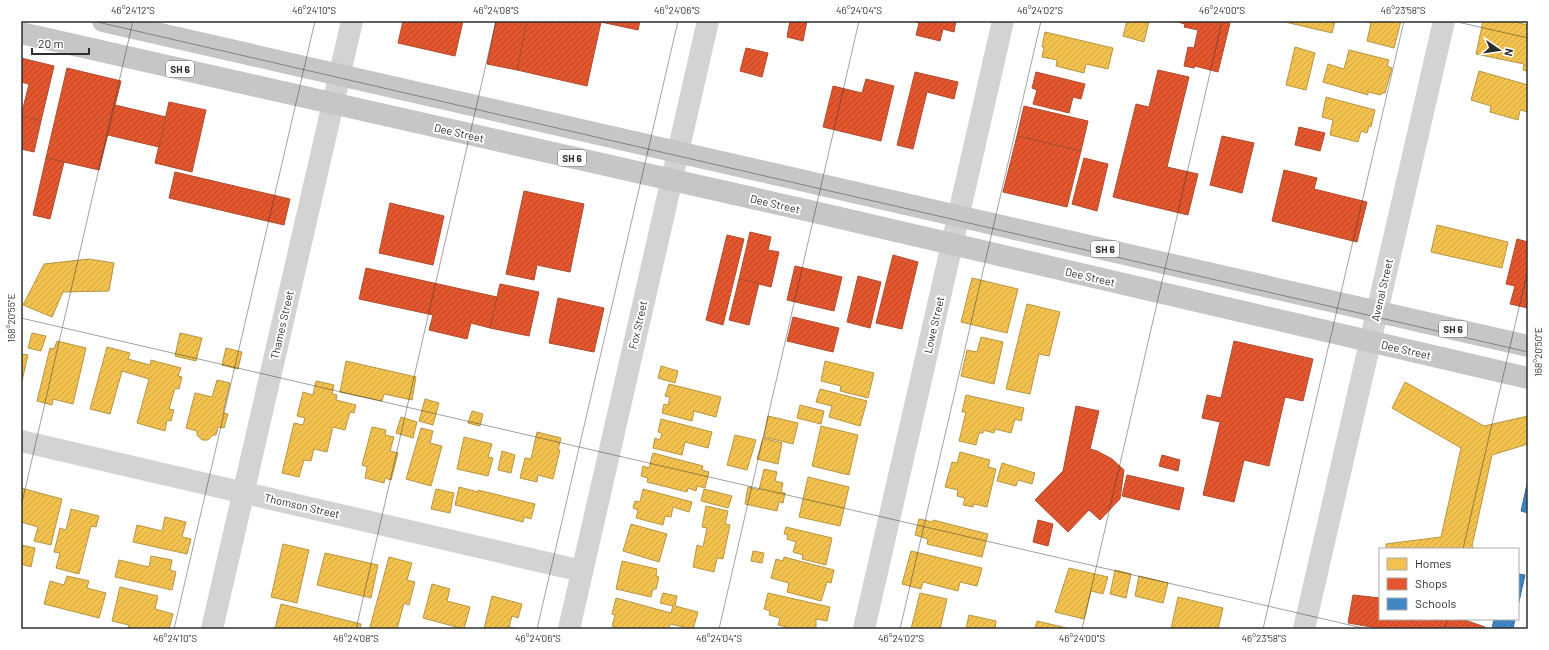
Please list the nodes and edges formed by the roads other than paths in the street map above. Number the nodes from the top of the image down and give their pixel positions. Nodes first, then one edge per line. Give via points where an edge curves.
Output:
1 (103, 21) edge
2 (352, 21) edge
3 (708, 21) edge
4 (1003, 21) edge
5 (1444, 21) edge
6 (21, 33) edge
7 (340, 75) junction
8 (333, 104) junction
9 (678, 152) junction
10 (672, 181) junction
11 (958, 216) junction
12 (952, 245) junction
13 (1377, 312) junction
14 (1370, 342) junction
15 (1528, 346) edge
16 (1528, 378) edge
17 (21, 441) edge
18 (244, 492) junction
19 (582, 571) junction
20 (212, 629) edge
21 (569, 629) edge
22 (864, 629) edge
23 (1304, 629) edge

1 - 7 main road, SH 6
2 - 7 street, Thames Street
3 - 9 street, Fox Street
4 - 11 street, Lowe Street
5 - 13 street, Avenal Street
6 - 8 main road, Dee Street / SH 6
7 - 8 street, Thames Street
7 - 9 main road, SH 6
8 - 10 main road, Dee Street / SH 6
8 - 18 street, Thames Street
9 - 10 street, Fox Street
9 - 11 main road, SH 6
10 - 12 main road, Dee Street / SH 6
10 - 19 street, Fox Street
11 - 12 street, Lowe Street
11 - 13 main road, SH 6
12 - 14 main road, Dee Street / SH 6
12 - 22 street, Lowe Street
13 - 14 street, Avenal Street
13 - 15 main road, SH 6
14 - 16 main road, Dee Street / SH 6
14 - 23 street, Avenal Street
17 - 18 street, Thomson Street
18 - 19 street, Thomson Street
18 - 20 street, Thames Street
19 - 21 street, Fox Street

